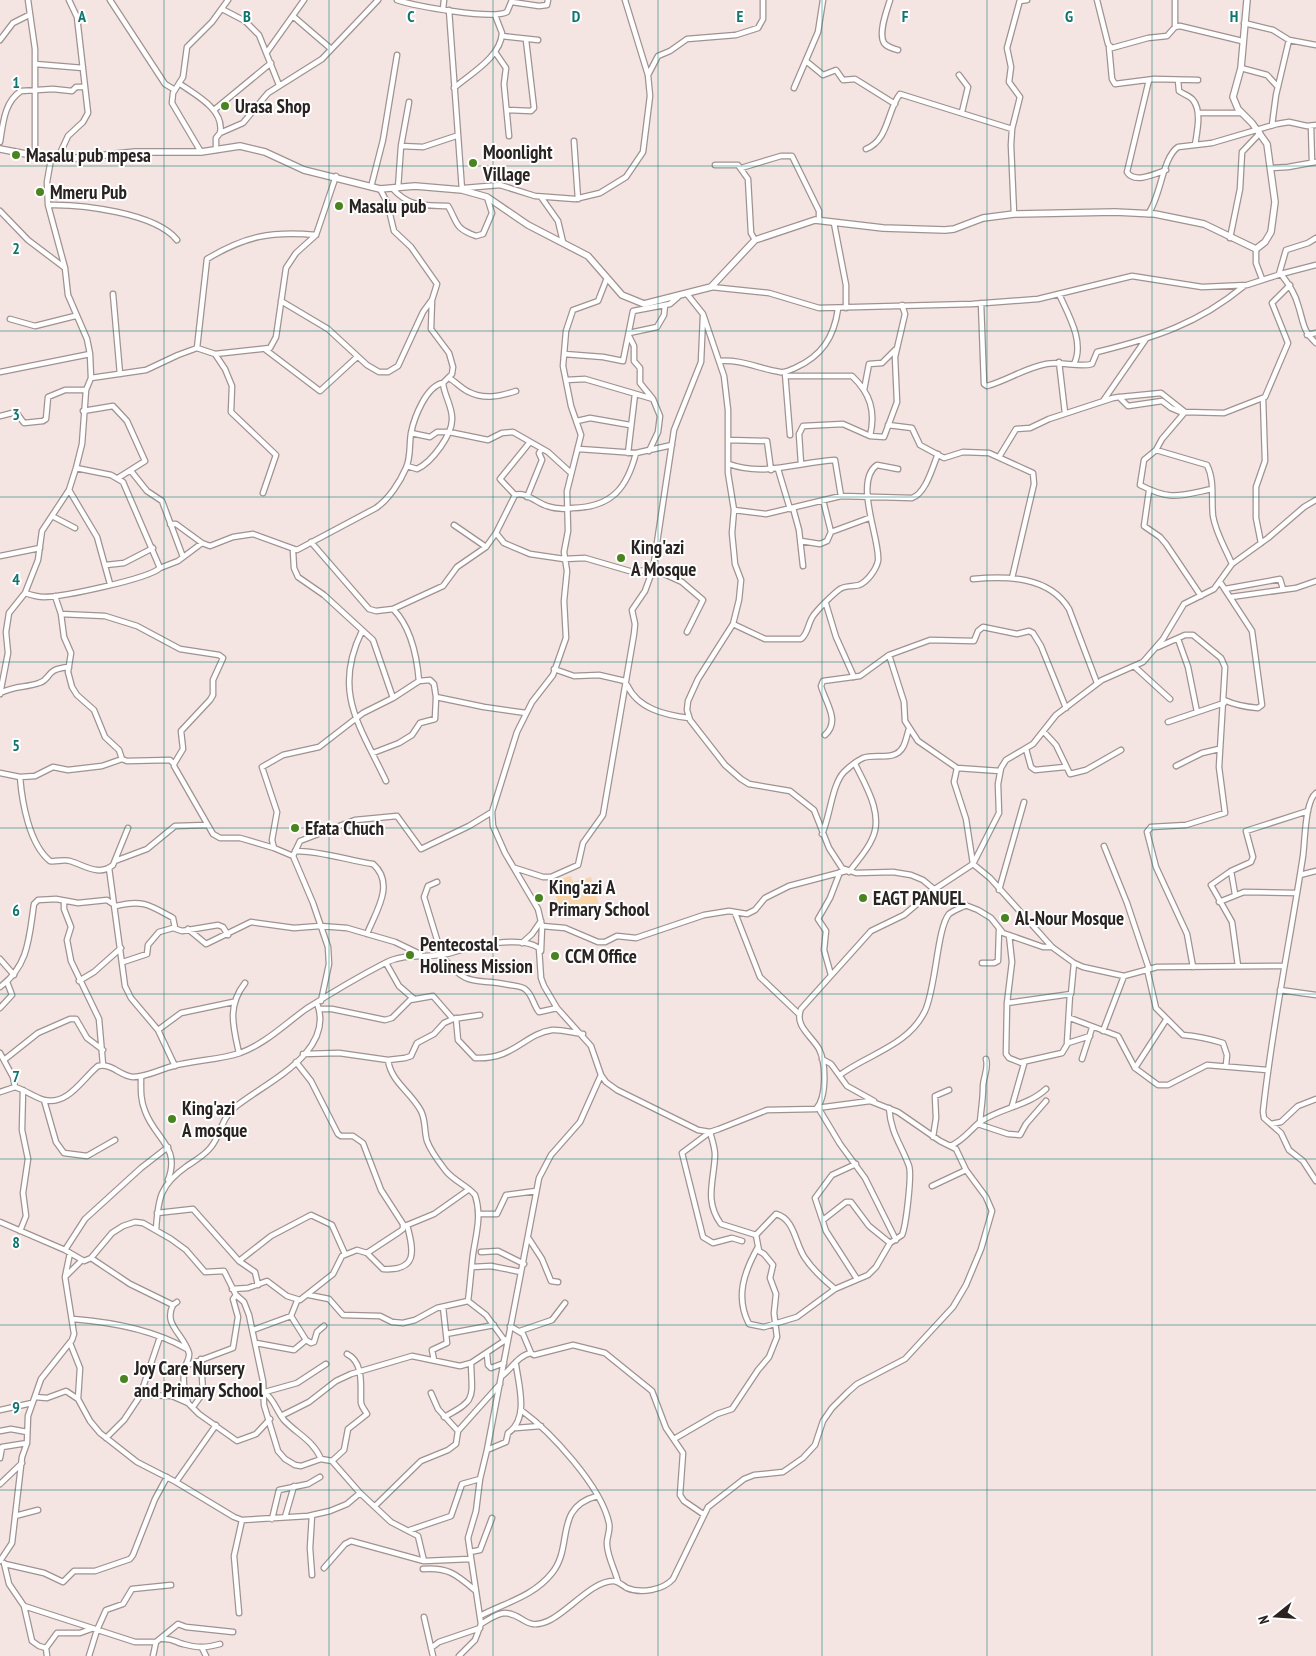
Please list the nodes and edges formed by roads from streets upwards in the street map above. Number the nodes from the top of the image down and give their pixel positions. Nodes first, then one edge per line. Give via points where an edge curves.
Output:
1 (28, 0) edge
2 (69, 0) edge
3 (110, 0) edge
4 (228, 0) edge
5 (304, 0) edge
6 (378, 0) edge
7 (397, 0) edge
8 (444, 0) edge
9 (548, 0) edge
10 (625, 0) edge
11 (763, 0) edge
12 (823, 0) edge
13 (890, 0) edge
14 (1020, 0) edge
15 (1027, 0) edge
16 (1096, 0) edge
17 (1175, 0) edge
18 (1246, 0) edge
19 (512, 1) edge
20 (222, 9) junction
21 (443, 9) junction
22 (449, 10) junction
23 (29, 15) junction
24 (495, 15) junction
25 (294, 17) junction
26 (1244, 22) junction
27 (1175, 27) junction
28 (502, 36) junction
29 (0, 40) edge
30 (526, 40) junction
31 (538, 40) dead end
32 (1289, 40) junction
33 (1242, 41) junction
34 (1316, 45) edge
35 (1110, 47) junction
36 (330, 48) junction
37 (898, 50) dead end
38 (267, 52) junction
39 (495, 52) junction
40 (397, 55) dead end
41 (806, 61) junction
42 (272, 63) junction
43 (36, 64) junction
44 (83, 68) junction
45 (1241, 68) junction
46 (648, 75) junction
47 (959, 75) dead end
48 (1149, 80) junction
49 (1178, 80) junction
50 (1198, 80) dead end
51 (180, 84) junction
52 (279, 85) junction
53 (85, 87) junction
54 (1278, 87) junction
55 (454, 88) junction
56 (794, 88) dead end
57 (36, 90) junction
58 (175, 90) junction
59 (409, 102) dead end
60 (895, 104) junction
61 (214, 110) junction
62 (508, 110) junction
63 (962, 112) junction
64 (1198, 113) junction
65 (1242, 113) junction
66 (1272, 125) junction
67 (1314, 126) edge
68 (1012, 128) junction
69 (1260, 132) junction
70 (220, 133) junction
71 (456, 136) junction
72 (509, 136) dead end
73 (574, 141) dead end
74 (0, 142) edge
75 (1196, 145) junction
76 (401, 146) junction
77 (866, 148) dead end
78 (0, 149) edge
79 (216, 150) junction
80 (201, 152) junction
81 (35, 157) junction
82 (54, 160) junction
83 (1314, 162) edge
84 (715, 165) dead end
85 (741, 168) junction
86 (1271, 168) junction
87 (1166, 170) junction
88 (336, 176) junction
89 (371, 187) junction
90 (395, 188) junction
91 (380, 189) junction
92 (462, 189) junction
93 (487, 197) junction
94 (541, 197) junction
95 (578, 199) junction
96 (48, 205) junction
97 (0, 211) edge
98 (1014, 214) junction
99 (1148, 214) junction
100 (819, 220) junction
101 (834, 222) junction
102 (316, 235) junction
103 (1230, 238) junction
104 (1316, 238) edge
105 (177, 240) dead end
106 (755, 240) junction
107 (563, 242) junction
108 (1256, 249) junction
109 (1316, 265) edge
110 (65, 268) junction
111 (1280, 274) junction
112 (607, 278) junction
113 (1262, 279) junction
114 (1290, 285) junction
115 (1244, 286) junction
116 (712, 287) junction
117 (113, 294) dead end
118 (688, 294) junction
119 (1059, 294) junction
120 (678, 297) junction
121 (432, 300) junction
122 (281, 301) junction
123 (981, 303) junction
124 (902, 305) junction
125 (665, 306) junction
126 (838, 308) junction
127 (846, 308) junction
128 (703, 314) junction
129 (75, 316) junction
130 (10, 319) dead end
131 (1316, 333) edge
132 (629, 334) junction
133 (1307, 334) junction
134 (1146, 339) junction
135 (1316, 344) edge
136 (197, 348) junction
137 (266, 350) junction
138 (895, 350) junction
139 (90, 354) junction
140 (216, 354) junction
141 (564, 354) junction
142 (357, 357) junction
143 (719, 361) junction
144 (1059, 362) junction
145 (1074, 364) junction
146 (0, 372) edge
147 (120, 374) junction
148 (786, 374) junction
149 (91, 378) junction
150 (449, 378) junction
151 (566, 380) junction
152 (443, 383) junction
153 (86, 390) junction
154 (864, 390) junction
155 (516, 391) dead end
156 (635, 394) junction
157 (1120, 397) junction
158 (1263, 398) junction
159 (653, 399) junction
160 (1102, 401) junction
161 (83, 411) junction
162 (1184, 412) junction
163 (1065, 413) junction
164 (0, 416) edge
165 (576, 421) junction
166 (630, 425) junction
167 (888, 425) junction
168 (449, 432) junction
169 (411, 433) junction
170 (790, 435) dead end
171 (870, 436) junction
172 (728, 440) junction
173 (530, 442) junction
174 (672, 445) junction
175 (542, 448) junction
176 (579, 449) junction
177 (1156, 450) junction
178 (649, 451) junction
179 (628, 453) junction
180 (636, 453) junction
181 (938, 454) junction
182 (999, 456) junction
183 (728, 464) junction
184 (801, 464) junction
185 (407, 466) junction
186 (76, 468) junction
187 (778, 469) junction
188 (898, 469) dead end
189 (771, 470) junction
190 (132, 471) junction
191 (571, 473) junction
192 (118, 478) junction
193 (1212, 489) junction
194 (69, 490) junction
195 (1149, 491) junction
196 (263, 493) dead end
197 (515, 495) junction
198 (841, 496) junction
199 (867, 496) junction
200 (527, 497) junction
201 (823, 500) junction
202 (1316, 500) edge
203 (791, 508) junction
204 (569, 509) junction
205 (734, 510) junction
206 (52, 516) junction
207 (869, 518) junction
208 (170, 524) junction
209 (454, 525) dead end
210 (75, 528) dead end
211 (831, 532) junction
212 (496, 533) junction
213 (801, 541) junction
214 (311, 542) junction
215 (202, 543) junction
216 (1261, 543) junction
217 (486, 547) junction
218 (40, 548) junction
219 (153, 548) junction
220 (293, 551) junction
221 (0, 556) edge
222 (183, 557) junction
223 (564, 559) junction
224 (1232, 564) junction
225 (106, 565) junction
226 (802, 566) dead end
227 (160, 568) junction
228 (653, 569) junction
229 (1012, 578) junction
230 (974, 579) dead end
231 (1316, 581) edge
232 (1220, 582) junction
233 (110, 584) junction
234 (1225, 589) junction
235 (1283, 589) junction
236 (25, 593) junction
237 (55, 596) junction
238 (1201, 596) junction
239 (1231, 597) junction
240 (826, 604) junction
241 (393, 609) junction
242 (61, 614) junction
243 (733, 624) junction
244 (362, 630) junction
245 (687, 632) dead end
246 (1178, 639) junction
247 (1156, 648) junction
248 (888, 656) junction
249 (69, 667) junction
250 (1134, 668) junction
251 (554, 669) junction
252 (854, 677) junction
253 (420, 681) junction
254 (625, 681) junction
255 (1097, 684) junction
256 (0, 694) edge
257 (436, 697) junction
258 (393, 698) junction
259 (1170, 699) dead end
260 (1224, 702) junction
261 (1066, 708) junction
262 (526, 712) junction
263 (1197, 712) junction
264 (689, 718) junction
265 (357, 719) junction
266 (1168, 722) dead end
267 (909, 728) junction
268 (1044, 732) junction
269 (825, 735) dead end
270 (1026, 749) junction
271 (1220, 749) junction
272 (1121, 750) dead end
273 (373, 754) junction
274 (122, 759) junction
275 (174, 764) junction
276 (855, 764) junction
277 (1176, 766) dead end
278 (1065, 767) junction
279 (957, 768) junction
280 (1000, 772) junction
281 (0, 773) edge
282 (20, 777) junction
283 (386, 781) dead end
284 (1316, 793) edge
285 (1024, 802) dead end
286 (1308, 811) junction
287 (492, 812) junction
288 (207, 824) junction
289 (128, 828) dead end
290 (822, 834) junction
291 (1104, 846) dead end
292 (274, 848) junction
293 (295, 851) junction
294 (293, 856) junction
295 (115, 860) junction
296 (973, 864) junction
297 (109, 868) junction
298 (514, 868) junction
299 (848, 871) junction
300 (1231, 871) junction
301 (1316, 871) edge
302 (840, 872) junction
303 (1300, 875) junction
304 (437, 882) dead end
305 (935, 889) junction
306 (999, 890) junction
307 (1297, 893) junction
308 (1235, 894) junction
309 (64, 901) junction
310 (1219, 902) junction
311 (966, 905) junction
312 (116, 906) junction
313 (735, 913) junction
314 (541, 921) junction
315 (320, 926) junction
316 (542, 926) junction
317 (175, 928) junction
318 (188, 929) junction
319 (1000, 930) junction
320 (228, 934) junction
321 (367, 934) junction
322 (1009, 935) junction
323 (522, 943) junction
324 (1052, 947) junction
325 (121, 948) junction
326 (541, 952) junction
327 (421, 955) junction
328 (442, 956) junction
329 (0, 959) edge
330 (123, 962) junction
331 (386, 963) junction
332 (982, 963) dead end
333 (1074, 964) junction
334 (1238, 966) junction
335 (1284, 966) junction
336 (1193, 967) junction
337 (1148, 969) junction
338 (14, 975) junction
339 (831, 976) junction
340 (1124, 976) junction
341 (79, 981) junction
342 (7, 982) junction
343 (245, 983) dead end
344 (0, 987) edge
345 (1280, 990) junction
346 (1070, 994) junction
347 (1316, 994) edge
348 (414, 999) junction
349 (233, 1002) junction
350 (319, 1002) junction
351 (1007, 1003) junction
352 (0, 1008) edge
353 (557, 1008) junction
354 (319, 1009) junction
355 (799, 1014) junction
356 (480, 1015) dead end
357 (1070, 1018) junction
358 (454, 1019) junction
359 (1166, 1020) junction
360 (1092, 1028) junction
361 (158, 1030) junction
362 (1103, 1031) junction
363 (583, 1034) junction
364 (1090, 1036) junction
365 (1067, 1043) junction
366 (103, 1050) junction
367 (0, 1052) edge
368 (239, 1053) junction
369 (303, 1054) junction
370 (822, 1059) junction
371 (986, 1059) dead end
372 (4, 1060) junction
373 (388, 1060) junction
374 (1082, 1060) dead end
375 (296, 1062) junction
376 (1022, 1062) junction
377 (103, 1065) junction
378 (1226, 1065) junction
379 (175, 1066) junction
380 (1135, 1068) junction
381 (1267, 1070) junction
382 (601, 1075) junction
383 (840, 1075) junction
384 (142, 1076) junction
385 (15, 1087) junction
386 (1046, 1089) dead end
387 (23, 1090) junction
388 (950, 1090) dead end
389 (0, 1092) edge
390 (1316, 1099) edge
391 (44, 1100) junction
392 (1046, 1101) dead end
393 (875, 1102) junction
394 (1012, 1106) junction
395 (889, 1108) junction
396 (818, 1109) junction
397 (979, 1123) junction
398 (1271, 1124) junction
399 (710, 1132) junction
400 (933, 1136) junction
401 (115, 1140) dead end
402 (950, 1146) junction
403 (168, 1147) junction
404 (856, 1164) junction
405 (966, 1170) junction
406 (1316, 1181) edge
407 (167, 1182) junction
408 (932, 1186) dead end
409 (468, 1190) junction
410 (536, 1191) junction
411 (157, 1213) junction
412 (479, 1214) junction
413 (822, 1220) junction
414 (0, 1222) edge
415 (405, 1226) junction
416 (156, 1230) junction
417 (20, 1231) junction
418 (756, 1234) junction
419 (529, 1239) junction
420 (896, 1240) junction
421 (742, 1241) dead end
422 (890, 1244) junction
423 (758, 1247) junction
424 (64, 1250) junction
425 (481, 1252) dead end
426 (70, 1253) junction
427 (366, 1253) junction
428 (345, 1254) junction
429 (91, 1258) junction
430 (81, 1261) junction
431 (238, 1261) junction
432 (524, 1264) junction
433 (472, 1267) junction
434 (521, 1272) junction
435 (65, 1277) junction
436 (857, 1279) junction
437 (558, 1282) dead end
438 (258, 1285) junction
439 (232, 1289) junction
440 (835, 1289) junction
441 (236, 1295) junction
442 (309, 1296) junction
443 (297, 1301) junction
444 (468, 1301) junction
445 (565, 1303) dead end
446 (443, 1307) junction
447 (291, 1316) junction
448 (73, 1319) junction
449 (776, 1324) junction
450 (494, 1325) junction
451 (324, 1326) dead end
452 (510, 1326) junction
453 (253, 1330) junction
454 (520, 1331) junction
455 (446, 1334) junction
456 (160, 1337) junction
457 (306, 1340) junction
458 (506, 1340) junction
459 (70, 1343) junction
460 (256, 1343) junction
461 (187, 1349) junction
462 (531, 1353) junction
463 (347, 1354) dead end
464 (487, 1354) junction
465 (201, 1359) junction
466 (434, 1360) junction
467 (471, 1363) junction
468 (504, 1363) junction
469 (326, 1364) dead end
470 (516, 1365) junction
471 (185, 1366) junction
472 (360, 1372) junction
473 (502, 1376) junction
474 (500, 1384) junction
475 (264, 1392) junction
476 (431, 1393) dead end
477 (140, 1396) junction
478 (36, 1397) junction
479 (78, 1399) junction
480 (32, 1403) junction
481 (188, 1403) junction
482 (192, 1407) junction
483 (0, 1410) edge
484 (521, 1410) junction
485 (281, 1416) junction
486 (444, 1417) junction
487 (270, 1419) junction
488 (216, 1425) junction
489 (542, 1426) junction
490 (516, 1428) junction
491 (0, 1431) edge
492 (458, 1431) junction
493 (26, 1432) junction
494 (106, 1438) junction
495 (674, 1439) junction
496 (27, 1443) junction
497 (488, 1450) junction
498 (0, 1458) edge
499 (321, 1459) junction
500 (332, 1460) junction
501 (22, 1462) junction
502 (167, 1477) junction
503 (320, 1478) dead end
504 (480, 1479) junction
505 (176, 1482) junction
506 (0, 1484) edge
507 (294, 1486) junction
508 (360, 1493) junction
509 (597, 1496) junction
510 (375, 1506) junction
511 (38, 1510) dead end
512 (703, 1514) junction
513 (312, 1515) junction
514 (15, 1516) junction
515 (285, 1517) junction
516 (492, 1518) dead end
517 (272, 1519) junction
518 (242, 1520) junction
519 (410, 1530) junction
520 (470, 1552) junction
521 (470, 1559) junction
522 (3, 1561) edge
523 (424, 1561) junction
524 (324, 1568) dead end
525 (424, 1569) dead end
526 (312, 1575) dead end
527 (618, 1582) junction
528 (171, 1585) dead end
529 (476, 1591) junction
530 (24, 1606) junction
531 (239, 1613) dead end
532 (480, 1616) junction
533 (424, 1617) dead end
534 (480, 1626) junction
535 (94, 1629) junction
536 (234, 1632) dead end
537 (162, 1639) junction
538 (156, 1642) junction
539 (220, 1644) dead end
540 (46, 1648) junction
541 (202, 1648) junction
542 (430, 1648) junction
543 (47, 1656) edge
544 (89, 1656) edge
545 (153, 1656) edge
546 (206, 1656) edge
547 (433, 1656) edge
548 (459, 1656) edge

1 - 23 street
2 - 44 street via 77,17
3 - 58 street via 165,84
4 - 20 street
5 - 25 street
6 - 36 street
7 - 21 street
8 - 21 street
9 - 19 street via 548,4 542,6
10 - 46 street
11 - 46 street via 763,19 758,28 736,35 687,39 658,56
12 - 41 street via 818,32
13 - 37 street via 883,20 883,41
14 - 15 street
14 - 68 street via 1007,51 1011,67 1009,82 1020,97
16 - 35 street
17 - 27 street
18 - 26 street
19 - 24 street via 507,12
20 - 38 street via 253,27
20 - 51 street via 187,47
21 - 22 street
22 - 24 street
22 - 55 street
23 - 29 street via 13,22
23 - 43 street
24 - 28 street
25 - 36 street
25 - 38 street
26 - 32 street via 1273,30
26 - 33 street
27 - 33 street
27 - 35 street via 1167,36
28 - 30 street
28 - 39 street
30 - 31 street
30 - 62 street via 534,108
32 - 34 street
32 - 54 street
33 - 45 street
35 - 48 street via 1114,84
36 - 52 street via 318,62
38 - 42 street
39 - 55 street
39 - 62 street via 506,68 504,84
40 - 89 street via 383,140
41 - 56 street
41 - 60 street via 823,75 835,69 843,80 855,79
42 - 52 street
42 - 61 street
43 - 44 street
43 - 57 street
44 - 53 street
45 - 54 street via 1267,75
45 - 65 street via 1233,98
46 - 95 street via 649,110 640,158 626,177 617,183 600,193
47 - 63 street via 968,87
48 - 49 street
48 - 87 street via 1127,172 1137,178
49 - 50 street
49 - 64 street via 1179,91 1194,100
51 - 58 street
51 - 61 street
52 - 70 street via 243,123
53 - 57 street via 78,86 72,92
53 - 82 street via 86,119 68,136
54 - 66 street
55 - 71 street
57 - 74 street via 21,91 14,97 8,107
57 - 81 street
58 - 80 street via 172,103
59 - 76 street
60 - 63 street via 901,94
60 - 77 street via 884,131 876,142
61 - 70 street via 221,122
62 - 72 street
63 - 68 street
64 - 65 street
64 - 75 street
65 - 69 street
66 - 67 street via 1289,122
66 - 69 street
67 - 83 street
68 - 98 street
69 - 75 street
69 - 86 street via 1269,148
69 - 103 street via 1242,152 1240,189
70 - 79 street via 216,138
71 - 76 street via 423,147
71 - 92 street
73 - 95 street
75 - 87 street via 1175,149
76 - 90 street
78 - 81 street
79 - 80 street
79 - 88 street via 250,147 304,170
80 - 82 street via 134,152
81 - 82 street
82 - 96 street via 47,182
83 - 86 street
84 - 85 street via 736,164
85 - 100 street via 781,156 792,156 816,203
85 - 106 street via 748,182 751,233
86 - 108 street via 1274,216 1268,237
87 - 99 street via 1154,206
88 - 89 street
88 - 102 street
89 - 91 street
90 - 91 street
90 - 92 street
90 - 93 street via 416,205 448,206 454,221 476,236 483,234 492,213
91 - 121 street via 387,202 394,231 411,247 436,281
92 - 93 street
92 - 94 street via 500,185
93 - 107 street via 528,226
94 - 95 street
94 - 107 street via 558,220
96 - 105 street via 79,205 136,217 169,231
96 - 110 street
97 - 110 street via 28,240
98 - 99 street
98 - 101 street via 983,218 950,230 895,229
99 - 103 street via 1192,220
100 - 101 street
100 - 106 street
101 - 127 street via 846,286
102 - 122 street via 296,253 286,268
102 - 136 street via 280,233 252,237 206,259
103 - 108 street
104 - 111 street via 1286,250
106 - 116 street
107 - 112 street via 592,260
108 - 113 street via 1256,263
109 - 111 street
110 - 129 street via 68,295
111 - 113 street
111 - 114 street
112 - 120 street via 622,295 638,303
112 - 141 street via 598,301 572,313
113 - 115 street
114 - 133 street
114 - 158 street via 1272,303 1288,344
115 - 119 street via 1202,287 1132,276
115 - 134 street via 1205,315
116 - 118 street
116 - 126 street via 751,290 816,308
117 - 147 street
118 - 120 street
118 - 128 street
119 - 123 street via 1038,299
119 - 145 street via 1078,344
120 - 125 street
121 - 142 street via 423,312 398,366 388,372 380,372
121 - 150 street via 431,329 452,360 453,371
122 - 137 street via 276,337
122 - 142 street via 328,329
123 - 124 street
123 - 144 street via 985,385 1011,378 1033,367
124 - 127 street
124 - 138 street via 906,314
125 - 132 street via 657,327
125 - 132 street via 635,310
126 - 127 street
126 - 148 street via 832,334 820,352
128 - 143 street
128 - 174 street via 701,362 678,418
129 - 130 street via 35,326
129 - 139 street via 87,339
131 - 133 street
132 - 141 street via 623,362
132 - 159 street via 635,350 634,360 640,368 640,382
133 - 135 street
134 - 145 street via 1097,352 1092,364
134 - 160 street
136 - 140 street
136 - 147 street via 146,370
137 - 140 street
137 - 142 street via 320,392
138 - 154 street via 882,363 869,364
138 - 167 street via 897,398
139 - 146 street
139 - 149 street
140 - 196 street via 232,386 231,412 276,455
141 - 151 street
143 - 148 street via 751,363
143 - 172 street via 727,395
144 - 145 street
144 - 163 street
147 - 149 street
148 - 154 street via 822,378 850,375
148 - 170 street
149 - 153 street
150 - 152 street
150 - 155 street via 468,392 482,396 496,397
151 - 156 street via 585,379
151 - 165 street
152 - 168 street via 452,416
152 - 169 street via 432,389
153 - 161 street
153 - 164 street via 65,390 48,397 46,419 43,421 24,423 16,412
154 - 171 street via 874,412
156 - 159 street
156 - 166 street
157 - 160 street
157 - 162 street via 1161,393
157 - 162 street via 1128,406 1162,400 1174,410
158 - 162 street via 1224,413
158 - 216 street via 1265,461 1256,487 1256,518
159 - 178 street via 660,416
160 - 163 street
161 - 186 street via 82,444
161 - 190 street via 113,406 122,413 145,459 144,464
162 - 177 street
163 - 182 street via 1030,428 1016,429
165 - 166 street via 590,418
165 - 176 street via 581,435
166 - 179 street
167 - 171 street via 883,438
167 - 181 street via 911,427 920,445
168 - 169 street via 437,432 430,437
168 - 173 street via 486,440 513,432
168 - 185 street via 423,466 417,469
169 - 185 street
171 - 184 street via 843,424 803,426 799,434
172 - 183 street
172 - 189 street via 767,441
173 - 175 street
173 - 197 street via 500,479
174 - 178 street
174 - 228 street
175 - 191 street
175 - 200 street via 538,453 542,460
176 - 179 street
176 - 191 street
177 - 193 street via 1207,465
177 - 195 street via 1144,460 1139,480 1140,485
178 - 180 street
179 - 180 street
180 - 204 street via 631,472 616,494 596,506
181 - 182 street via 947,458 971,452
181 - 199 street via 918,496 908,499
182 - 229 street via 1029,470 1034,476
183 - 189 street via 749,470
183 - 205 street
184 - 187 street
184 - 198 street via 836,461
185 - 214 street via 381,504
186 - 192 street
186 - 194 street
187 - 189 street
187 - 203 street
188 - 199 street via 875,465
190 - 192 street
190 - 208 street via 147,491 162,501
191 - 204 street
192 - 219 street via 127,488
193 - 195 street via 1170,496
193 - 224 street via 1218,538
194 - 206 street
194 - 225 street via 97,537
195 - 238 street via 1143,525 1166,544
197 - 200 street
197 - 212 street
198 - 199 street
198 - 201 street
199 - 207 street
200 - 204 street via 548,507
201 - 203 street
201 - 211 street
202 - 216 street
203 - 205 street via 759,514
203 - 213 street
204 - 223 street
205 - 243 street via 734,562 741,583
206 - 210 street
206 - 218 street via 42,531
207 - 211 street
207 - 240 street via 878,556 876,567 863,583 841,588
208 - 215 street via 176,524
208 - 222 street
209 - 217 street
211 - 213 street via 824,544
212 - 217 street
212 - 223 street via 504,543 530,554
213 - 226 street
214 - 220 street
214 - 241 street via 368,609
215 - 220 street via 214,546 228,538 253,534
215 - 222 street
216 - 224 street
217 - 241 street via 457,567 443,586
218 - 221 street
218 - 236 street via 35,571
219 - 225 street via 124,563
219 - 227 street
220 - 244 street via 298,577 324,595
222 - 227 street
223 - 228 street via 585,558 633,572
223 - 251 street via 567,571 564,601 566,638
224 - 232 street
225 - 233 street
227 - 233 street via 134,579
228 - 245 street via 682,582 703,600
228 - 254 street via 645,591 632,610 635,628
229 - 230 street
229 - 255 street via 1034,583 1062,598
231 - 235 street
232 - 234 street
232 - 238 street
233 - 237 street
234 - 235 street via 1280,579
234 - 239 street
235 - 239 street
236 - 237 street
236 - 256 street via 10,612 7,622 8,653
237 - 242 street
238 - 247 street via 1184,604
239 - 260 street via 1252,631 1262,705 1250,708
240 - 243 street via 813,615 804,636 798,640 765,639
240 - 252 street via 838,644
241 - 253 street via 413,645
242 - 249 street via 71,654
242 - 275 street via 105,616 137,626 180,649 222,656 223,662 212,683 213,695 182,731 183,749
243 - 264 street via 693,691
244 - 258 street via 373,640
244 - 265 street via 348,679
246 - 247 street
246 - 260 street via 1195,636 1222,660 1225,667
246 - 263 street via 1188,666
247 - 250 street
248 - 252 street via 863,675
248 - 261 street via 937,639 974,641 983,627 1017,634 1031,631 1041,646
248 - 267 street
249 - 256 street via 53,670 39,683 16,686
249 - 274 street via 70,681 77,695 94,710 105,737
250 - 255 street
250 - 259 street
251 - 254 street via 574,676 599,675
251 - 262 street
252 - 269 street via 821,683 832,715 831,728
253 - 257 street via 433,682
253 - 258 street
254 - 264 street via 635,698 647,707
254 - 298 street via 603,815 583,843 578,865 543,877
255 - 261 street
257 - 262 street
257 - 273 street via 435,719 420,723 412,735 400,743
258 - 265 street
260 - 263 street
260 - 271 street
261 - 268 street
262 - 287 street
263 - 266 street
264 - 290 street via 731,771 749,784 790,791 814,810
265 - 273 street
265 - 292 street via 320,747 283,755 262,767 277,812 272,837
267 - 276 street via 903,747 897,753 866,757
267 - 279 street via 927,749
268 - 270 street
268 - 278 street via 1056,745
270 - 278 street via 1029,764 1034,770
270 - 280 street via 1006,760
271 - 277 street via 1202,753
271 - 336 street via 1224,813 1186,825 1150,827 1147,832 1156,867 1187,934
272 - 278 street via 1079,773 1070,774
273 - 283 street
274 - 275 street via 132,762 170,760
274 - 282 street via 110,765 53,767 36,776
275 - 288 street
276 - 290 street via 842,774 838,782
276 - 299 street via 869,792 876,817 872,839
279 - 280 street
279 - 296 street via 954,782 966,819
280 - 296 street via 997,789 999,813
281 - 282 street
282 - 297 street via 24,811 34,840 46,858 54,862 71,861 94,870
284 - 286 street via 1311,798
285 - 306 street
286 - 300 street via 1246,831 1253,860
286 - 303 street
287 - 293 street via 424,849 418,848 400,818 394,815 355,820 300,841
287 - 298 street via 493,826
288 - 292 street via 220,838 240,838
288 - 295 street via 175,826 148,848
289 - 295 street
290 - 299 street via 834,859
291 - 337 street
292 - 294 street
293 - 294 street
293 - 321 street via 318,852 376,867 383,897
294 - 315 street
295 - 297 street
296 - 305 street
296 - 306 street
297 - 312 street
298 - 314 street via 530,892
299 - 302 street
299 - 305 street via 903,873 923,880
300 - 308 street
300 - 310 street via 1211,884
301 - 303 street
302 - 313 street via 794,884 765,898 750,912
302 - 339 street via 818,919 826,931 824,950
303 - 307 street
304 - 328 street via 428,886 424,897
305 - 311 street via 942,896
305 - 339 street via 904,915 871,931
306 - 324 street
307 - 308 street
307 - 335 street
308 - 310 street
309 - 312 street via 107,900
309 - 338 street via 36,901 24,958
309 - 341 street via 71,927 67,940
310 - 334 street via 1233,924
311 - 319 street via 991,918
311 - 383 street via 952,912 944,925 934,981 922,1017 898,1041
312 - 317 street via 143,903 173,918
312 - 325 street
313 - 316 street via 704,915 640,937 617,936 605,942 581,937 565,928
313 - 355 street via 760,977
314 - 316 street
314 - 323 street
315 - 320 street via 294,928 251,922
315 - 321 street
315 - 350 street via 329,956
316 - 326 street
317 - 318 street via 180,931
317 - 330 street via 156,934 148,945 147,954
318 - 320 street via 221,925
318 - 320 street via 206,944
319 - 322 street
319 - 332 street via 998,960
321 - 327 street via 410,948
322 - 324 street
322 - 351 street via 1012,962
323 - 326 street via 536,946
323 - 328 street via 485,944
324 - 333 street
325 - 330 street
325 - 341 street
326 - 353 street via 541,978
327 - 328 street
327 - 331 street
328 - 353 street via 468,980 523,987 540,1012
329 - 338 street
330 - 361 street via 128,993
331 - 348 street via 399,986
331 - 350 street
333 - 340 street
333 - 346 street
334 - 335 street
334 - 336 street
335 - 345 street
336 - 337 street
337 - 340 street
337 - 359 street via 1152,1001
338 - 342 street
339 - 355 street
340 - 362 street
341 - 366 street via 99,1019
342 - 344 street
342 - 352 street via 12,995
343 - 349 street
345 - 347 street
345 - 381 street
346 - 351 street
346 - 357 street
348 - 354 street via 385,1020
348 - 358 street via 433,996
349 - 361 street via 181,1013
349 - 368 street
350 - 354 street
350 - 368 street
351 - 376 street via 1006,1054
353 - 363 street
354 - 369 street via 317,1038
355 - 370 street via 800,1024 819,1049
356 - 358 street
357 - 360 street
357 - 365 street
358 - 363 street via 458,1040 476,1058 496,1057 550,1030
358 - 373 street via 418,1043 409,1057
359 - 378 street via 1183,1035 1223,1043 1228,1055
359 - 380 street
360 - 362 street
360 - 364 street
361 - 379 street
362 - 380 street via 1118,1037
363 - 382 street via 591,1046
364 - 365 street
364 - 374 street
365 - 376 street via 1062,1053
366 - 372 street via 88,1038 76,1019 70,1018 38,1033
366 - 377 street
367 - 372 street
368 - 379 street
369 - 373 street via 339,1053
369 - 375 street
370 - 383 street
370 - 396 street via 823,1086
371 - 397 street
372 - 385 street
373 - 409 street via 397,1082 420,1109 430,1148 447,1172
375 - 407 street via 268,1086 234,1108 224,1120 211,1147
375 - 415 street via 311,1081 338,1134 353,1136 363,1143 381,1190
376 - 394 street via 1024,1066
377 - 384 street via 132,1077
377 - 391 street via 95,1068 70,1093
378 - 380 street via 1203,1066 1173,1084 1163,1086 1152,1083
378 - 381 street
379 - 384 street
381 - 398 street via 1263,1114
382 - 399 street via 617,1090 698,1130
382 - 410 street via 580,1122 551,1156
383 - 393 street via 847,1086
384 - 403 street via 145,1112
385 - 387 street
385 - 389 street
386 - 394 street
387 - 391 street
387 - 417 street via 22,1130 28,1159 22,1193 26,1216
388 - 400 street via 934,1096 936,1118
390 - 398 street via 1298,1106 1281,1122
391 - 401 street via 56,1142 64,1152 87,1156
392 - 397 street via 1020,1135
393 - 395 street
393 - 396 street
394 - 397 street
395 - 400 street
395 - 420 street via 894,1134 910,1168 906,1221 903,1233
396 - 399 street via 767,1110
396 - 404 street
397 - 402 street
398 - 406 street
399 - 418 street via 715,1154 710,1194 715,1216 725,1226
399 - 421 street via 682,1154 700,1224 705,1240 713,1243 732,1238
400 - 402 street
402 - 405 street via 958,1152
403 - 407 street via 173,1163
403 - 424 street via 85,1219
404 - 413 street via 832,1175 816,1196
404 - 420 street
405 - 408 street
405 - 512 street via 992,1211 966,1286 953,1307 905,1359 857,1384 832,1408 815,1445 803,1458 783,1472 744,1479
407 - 411 street via 160,1195
409 - 412 street via 475,1195
409 - 415 street via 434,1214
410 - 412 street via 506,1195 497,1214
410 - 419 street
411 - 416 street
411 - 431 street via 193,1209
412 - 433 street
413 - 422 street via 846,1202 851,1202 869,1226
413 - 436 street via 833,1244
414 - 417 street
415 - 427 street
415 - 427 street via 413,1249 410,1263 384,1270
416 - 429 street via 143,1223 129,1223 105,1240
416 - 439 street via 186,1250 203,1271 224,1271
417 - 424 street
418 - 423 street
418 - 440 street via 776,1214 786,1219 806,1259
419 - 432 street
419 - 437 street via 551,1282
420 - 422 street
422 - 436 street via 876,1267
423 - 449 street via 758,1251 773,1265 770,1278 776,1294
423 - 449 street via 747,1272 741,1303 749,1324 759,1327
424 - 426 street
425 - 432 street via 498,1251
426 - 430 street
426 - 435 street
427 - 428 street via 357,1250
428 - 431 street via 332,1225 312,1215 271,1236
428 - 442 street via 333,1274
429 - 430 street
429 - 461 street via 130,1284 175,1303 169,1313 170,1320
430 - 435 street
431 - 438 street via 255,1272
432 - 434 street
433 - 434 street via 491,1266
433 - 444 street
434 - 452 street
435 - 448 street
436 - 440 street
438 - 439 street
438 - 443 street via 270,1282
439 - 441 street
440 - 449 street via 797,1317
441 - 453 street via 244,1302
441 - 465 street via 233,1299 238,1317 234,1346
442 - 443 street
442 - 446 street via 329,1299 343,1315 380,1316 396,1324 415,1320
443 - 447 street
444 - 446 street
444 - 450 street
445 - 454 street via 552,1320
446 - 455 street
447 - 453 street
447 - 457 street
448 - 456 street via 140,1330
448 - 459 street via 74,1334
449 - 495 street via 777,1338 769,1357 732,1409
450 - 455 street
450 - 458 street
451 - 457 street via 317,1332 313,1343
452 - 454 street
452 - 458 street
453 - 460 street
454 - 462 street
455 - 466 street via 446,1345 432,1350
456 - 461 street
456 - 477 street
457 - 460 street via 294,1350
458 - 464 street
458 - 468 street
459 - 478 street via 44,1374
459 - 479 street via 80,1368
460 - 475 street
461 - 471 street via 189,1358
462 - 470 street via 522,1356
462 - 495 street via 537,1355 576,1345 605,1354 652,1391 666,1428
463 - 472 street
464 - 467 street
464 - 468 street via 491,1368
465 - 471 street
465 - 482 street via 202,1393
466 - 467 street via 456,1366
466 - 472 street via 412,1356
467 - 486 street via 468,1404
468 - 473 street
469 - 475 street via 302,1381
470 - 473 street
470 - 484 street
471 - 481 street via 184,1387
472 - 485 street via 336,1381 309,1402
472 - 500 street via 361,1405 366,1414 348,1429 344,1450
473 - 474 street
474 - 492 street
474 - 497 street
475 - 485 street
475 - 487 street via 264,1404
476 - 486 street
477 - 481 street via 165,1394
477 - 494 street via 124,1420
478 - 479 street via 47,1398 66,1391
478 - 480 street
479 - 494 street via 90,1421
480 - 483 street
480 - 493 street
481 - 482 street
482 - 488 street
484 - 489 street
484 - 490 street
485 - 499 street via 313,1444
486 - 492 street
487 - 488 street via 256,1434 237,1441
487 - 499 street via 278,1451 285,1459 301,1466
488 - 505 street
489 - 490 street
489 - 509 street
490 - 497 street via 508,1433 506,1442
491 - 493 street
492 - 510 street via 456,1444 421,1461
493 - 496 street
494 - 502 street via 137,1462
495 - 512 street via 684,1457 680,1495
496 - 498 street via 2,1446
496 - 501 street
497 - 504 street
499 - 500 street
500 - 508 street
501 - 506 street
501 - 514 street
502 - 505 street
502 - 522 street via 154,1499 130,1559 95,1571 74,1571 63,1582
503 - 507 street
504 - 519 street via 462,1484 451,1516
504 - 520 street via 468,1538
505 - 518 street
507 - 515 street
507 - 517 street via 279,1490
508 - 510 street
508 - 513 street via 341,1508
509 - 527 street via 609,1522 607,1546
509 - 532 street via 585,1499 570,1515 562,1552 552,1573 514,1602
510 - 519 street via 391,1522
511 - 514 street
512 - 527 street via 668,1584 638,1590 628,1589
513 - 515 street
513 - 526 street
514 - 522 street via 12,1543
515 - 517 street
516 - 520 street via 480,1550
517 - 518 street
518 - 531 street via 234,1556
519 - 523 street via 421,1542
520 - 521 street
521 - 523 street
521 - 529 street
522 - 530 street via 9,1584
523 - 524 street via 351,1541
525 - 529 street via 447,1570
527 - 534 street via 610,1582 582,1595 563,1612 542,1623 531,1625 503,1613
528 - 535 street via 130,1590 123,1604 105,1612
529 - 532 street
530 - 535 street
530 - 540 street via 32,1641
532 - 534 street
533 - 542 street
534 - 542 street
534 - 548 street via 475,1640
535 - 538 street via 135,1642
535 - 540 street via 80,1634 57,1633
535 - 544 street
536 - 537 street via 178,1624
537 - 538 street
537 - 541 street via 169,1638 180,1644
538 - 545 street
539 - 541 street
540 - 543 street
541 - 546 street
542 - 547 street

